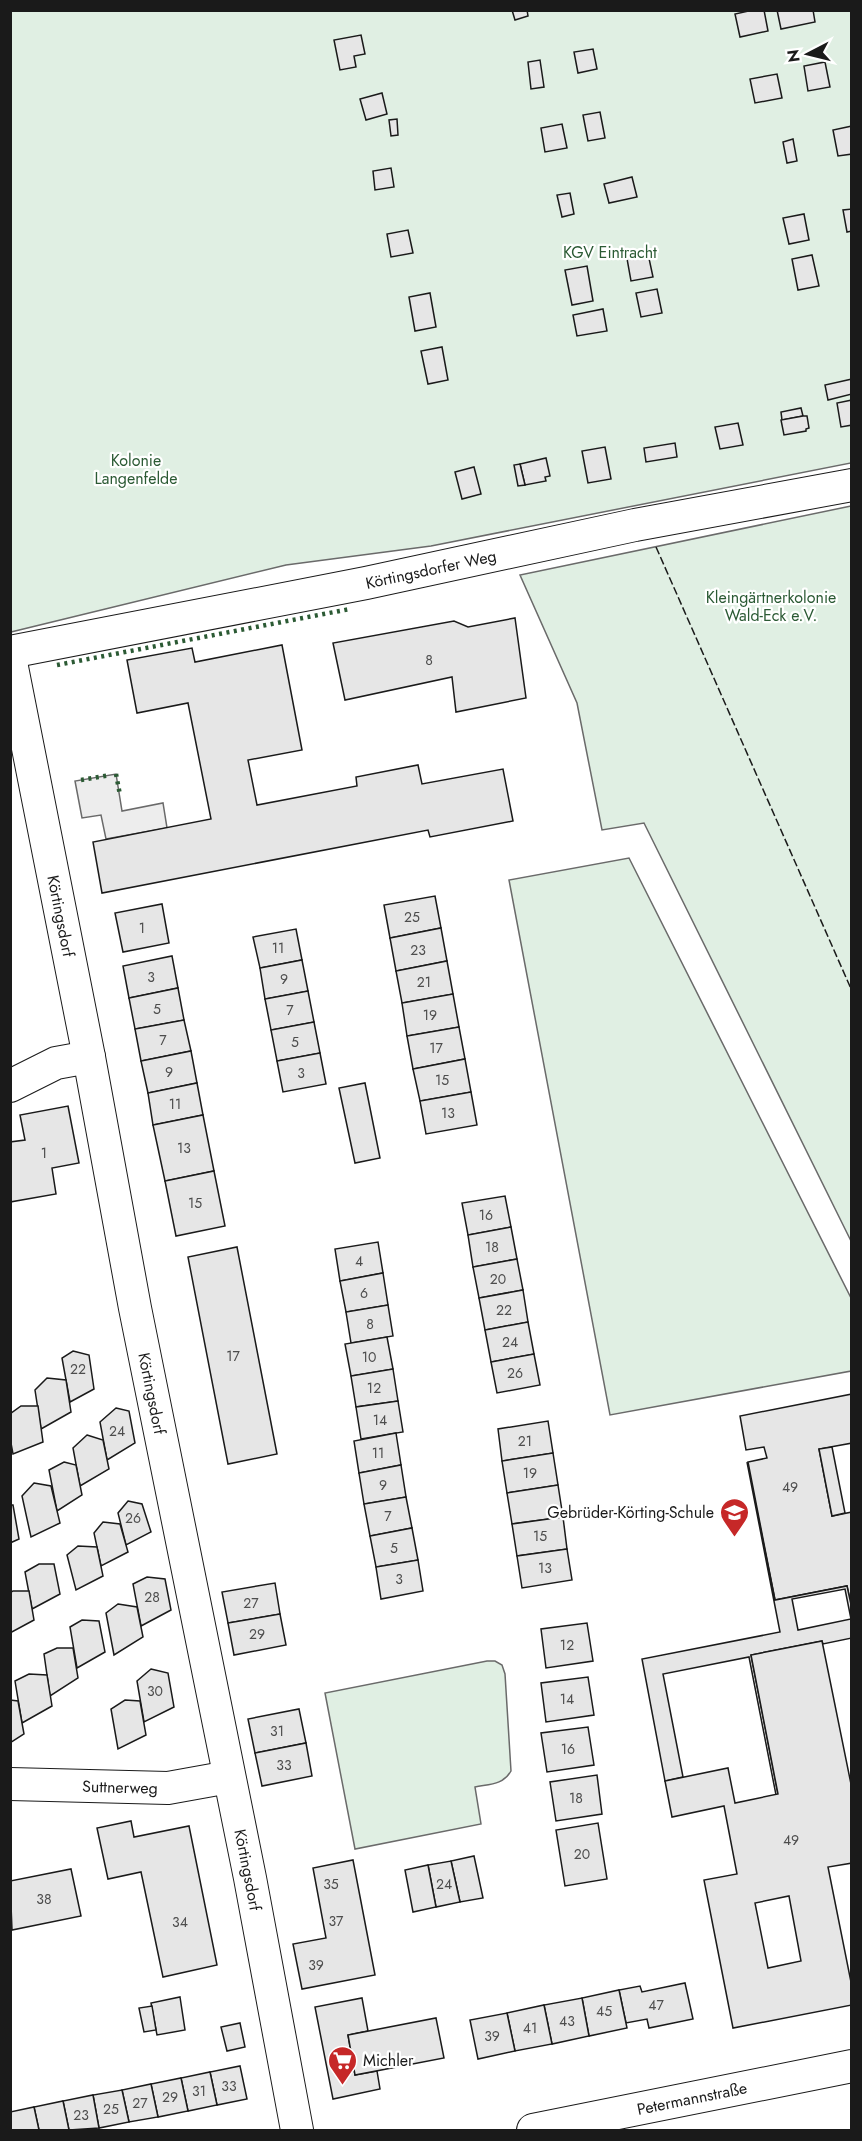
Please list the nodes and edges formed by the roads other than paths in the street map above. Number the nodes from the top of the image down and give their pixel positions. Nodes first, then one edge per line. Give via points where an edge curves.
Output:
1 (852, 485) edge
2 (10, 652) edge
3 (10, 657) edge
4 (89, 1057) junction
5 (10, 1086) edge
6 (229, 1778) junction
7 (10, 1784) edge
8 (852, 2066) edge
9 (624, 2122) edge
10 (297, 2130) edge
11 (532, 2130) edge

1 - 2 street, Körtingsdorfer Weg via 634,525 366,583
3 - 4 street, Körtingsdorf
4 - 5 street via 56,1063
4 - 6 street, Körtingsdorf
6 - 7 street, Suttnerweg via 168,1788
6 - 10 street, Körtingsdorf
8 - 9 street, Petermannstraße
9 - 11 street, Petermannstraße

